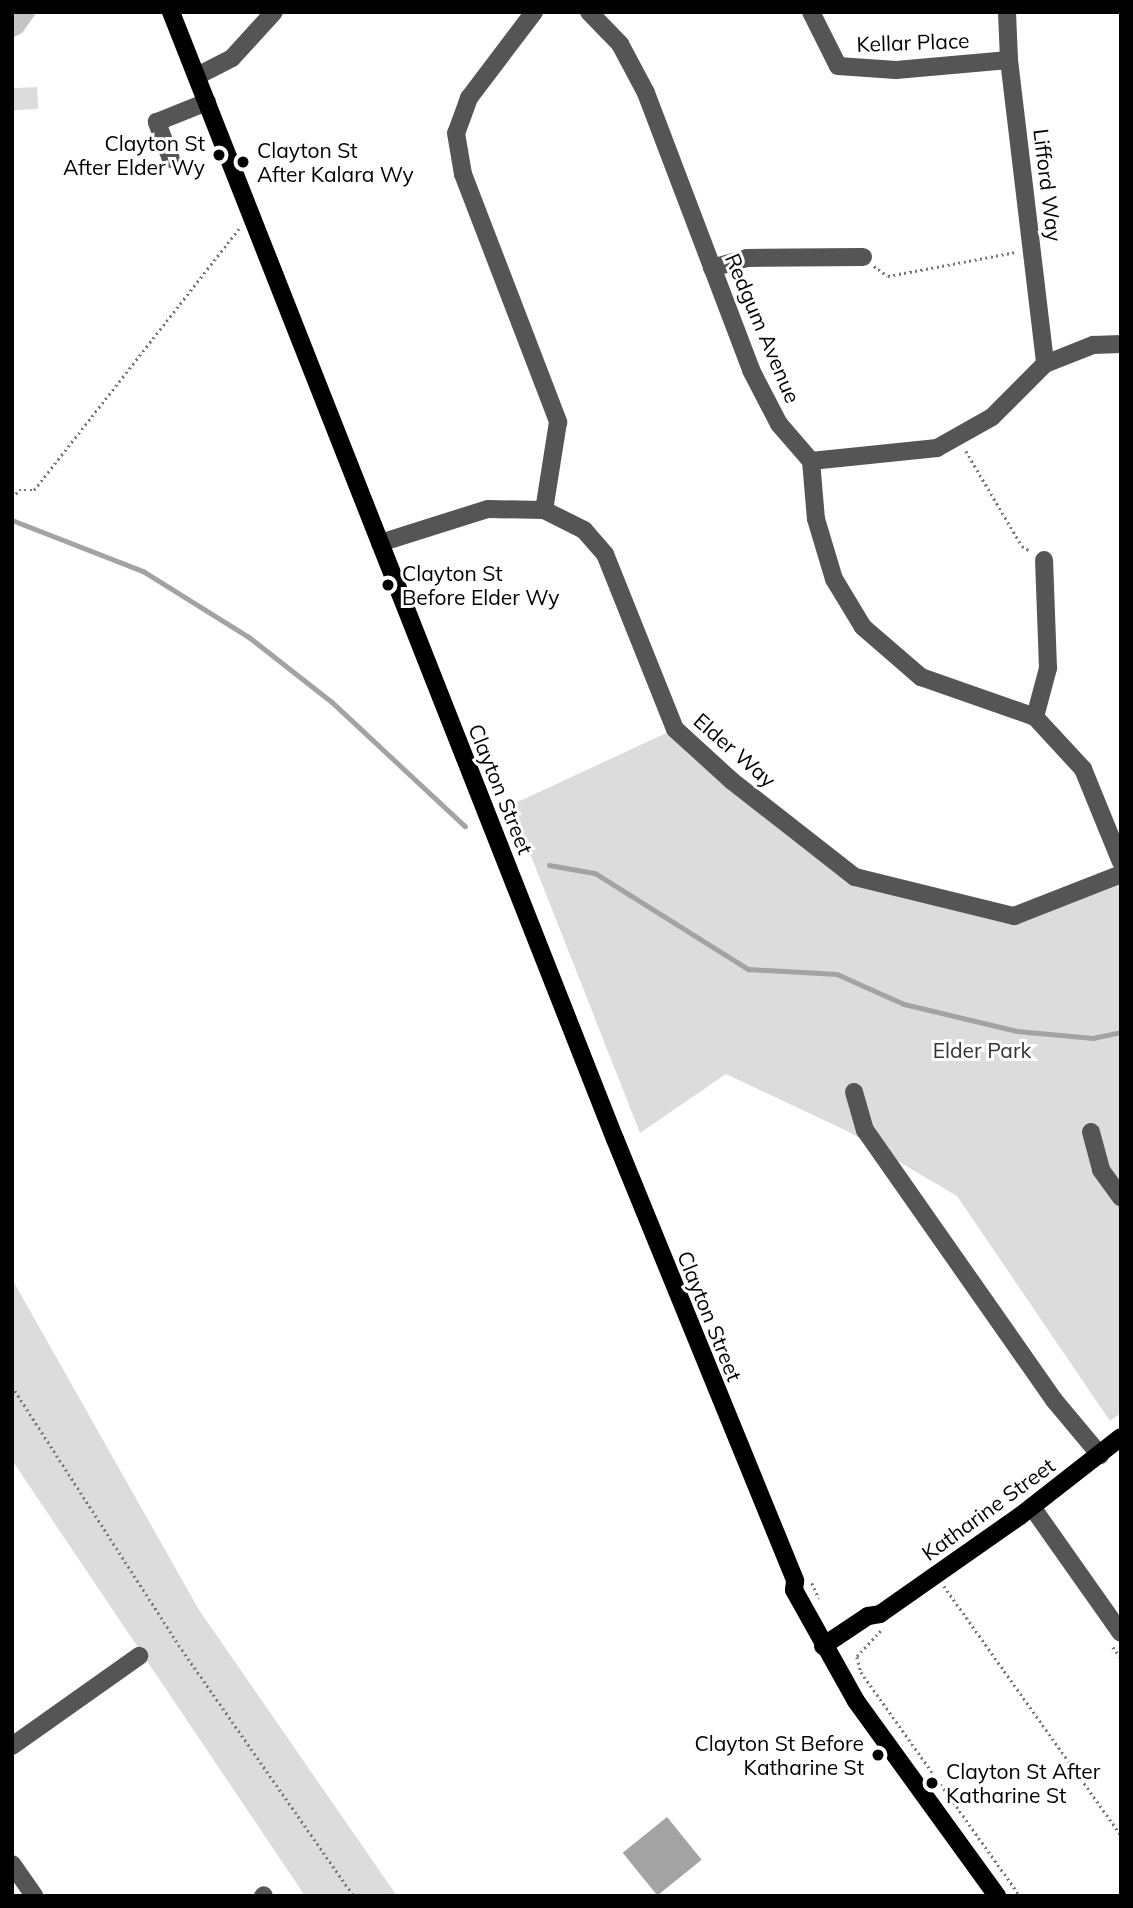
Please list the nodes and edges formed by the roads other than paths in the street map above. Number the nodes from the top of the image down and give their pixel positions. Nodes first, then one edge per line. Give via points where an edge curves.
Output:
1 (171, 12) edge
2 (274, 12) edge
3 (534, 12) edge
4 (589, 12) edge
5 (811, 12) edge
6 (1007, 12) edge
7 (1009, 60) junction
8 (197, 76) junction
9 (207, 102) junction
10 (171, 159) dead end
11 (863, 257) road end
12 (712, 268) junction
13 (1121, 344) edge
14 (1045, 363) junction
15 (811, 461) junction
16 (544, 509) junction
17 (380, 543) junction
18 (1044, 560) road end
19 (1035, 717) junction
20 (1121, 862) edge
21 (1121, 874) edge
22 (854, 1092) dead end
23 (1091, 1132) dead end
24 (1121, 1198) edge
25 (1121, 1437) edge
26 (1100, 1455) junction
27 (1032, 1507) junction
28 (1113, 1634) edge
29 (830, 1647) junction
30 (139, 1656) dead end
31 (12, 1746) edge
32 (12, 1864) edge
33 (34, 1896) edge
34 (997, 1896) edge

1 - 8 main road, Clayton Street
2 - 8 street via 232,58
3 - 16 street via 469,98 456,132 463,174 558,422
4 - 12 street, Redgum Avenue via 620,44 646,93
5 - 7 street, Kellar Place via 838,66 896,70
6 - 7 street, Lifford Way
7 - 14 street, Lifford Way
8 - 9 main road, Clayton Street
9 - 10 street via 157,122
9 - 17 main road, Clayton Street
11 - 12 street via 747,257
12 - 15 street, Redgum Avenue via 751,370 779,424
13 - 14 street via 1093,345
14 - 15 street via 992,417 937,448
15 - 19 street via 816,519 834,579 863,627 921,677
16 - 17 street via 466,513
16 - 21 street, Elder Way via 584,530 605,554 675,729 732,781 855,877 1014,916
17 - 29 main road, Clayton Street via 768,1524 803,1581 794,1590
18 - 19 street via 1048,668
19 - 20 street via 1083,769
22 - 26 street via 865,1130 1054,1400
23 - 24 street via 1101,1170
25 - 26 main road, Katharine Street
26 - 27 main road, Katharine Street
27 - 28 street
27 - 29 main road, Katharine Street via 942,1583
29 - 34 main road, Clayton Street via 866,1711
30 - 31 street
32 - 33 street

